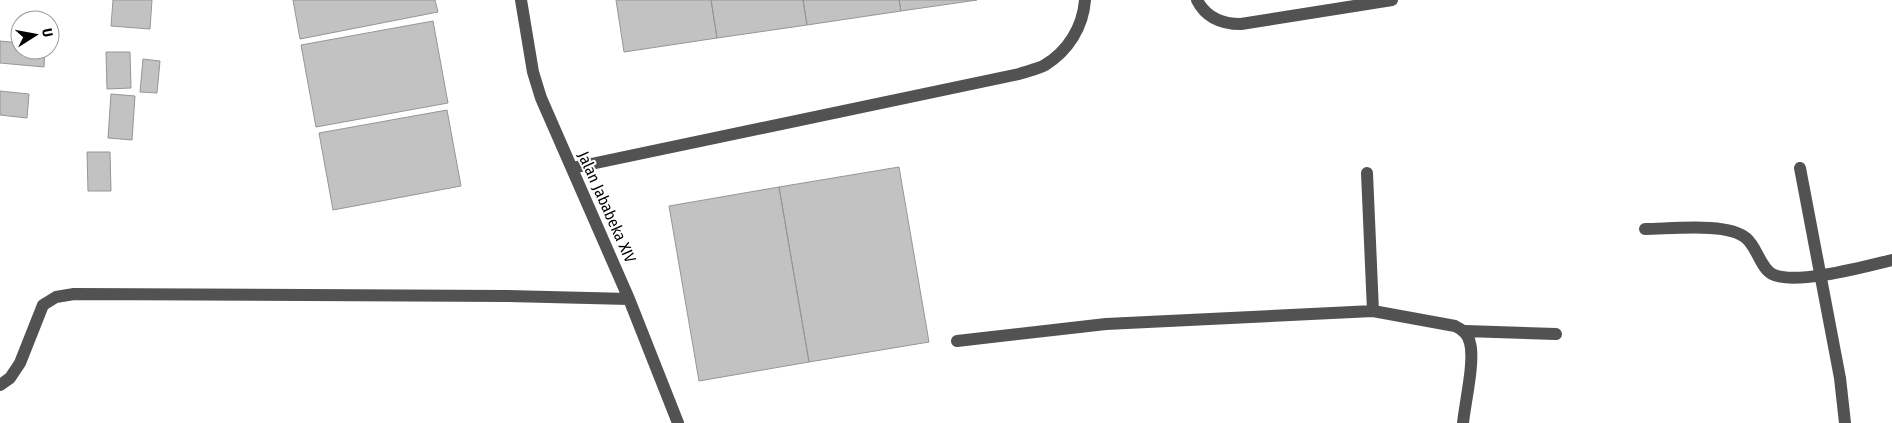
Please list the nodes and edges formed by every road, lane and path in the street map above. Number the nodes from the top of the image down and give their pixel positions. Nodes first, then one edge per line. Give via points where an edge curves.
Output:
1 (521, 0) edge
2 (1084, 0) edge
3 (1197, 0) edge
4 (1392, 0) edge
5 (572, 168) junction
6 (1800, 168) dead end
7 (1367, 173) dead end
8 (1645, 230) dead end
9 (1892, 260) edge
10 (1820, 276) junction
11 (629, 299) junction
12 (1373, 310) junction
13 (1465, 332) junction
14 (1556, 334) dead end
15 (957, 340) dead end
16 (0, 385) edge
17 (678, 423) edge
18 (1463, 423) edge
19 (1845, 423) edge

1 - 5 street, Jalan Jababeka XIV via 533,72
2 - 5 street via 1078,28 1068,45 1044,65 1019,74
3 - 4 street via 1201,9 1226,24
5 - 11 street, Jalan Jababeka XIV
6 - 10 street
7 - 12 street
8 - 10 street via 1720,228 1745,236 1772,274 1783,278
9 - 10 street
10 - 19 street via 1840,378
11 - 16 street via 74,294 56,297 43,306 20,362 10,378
11 - 17 street, Jalan Jababeka XIV
12 - 13 street via 1455,326
12 - 15 street via 1106,324
13 - 14 street
13 - 18 street via 1471,344 1471,362

